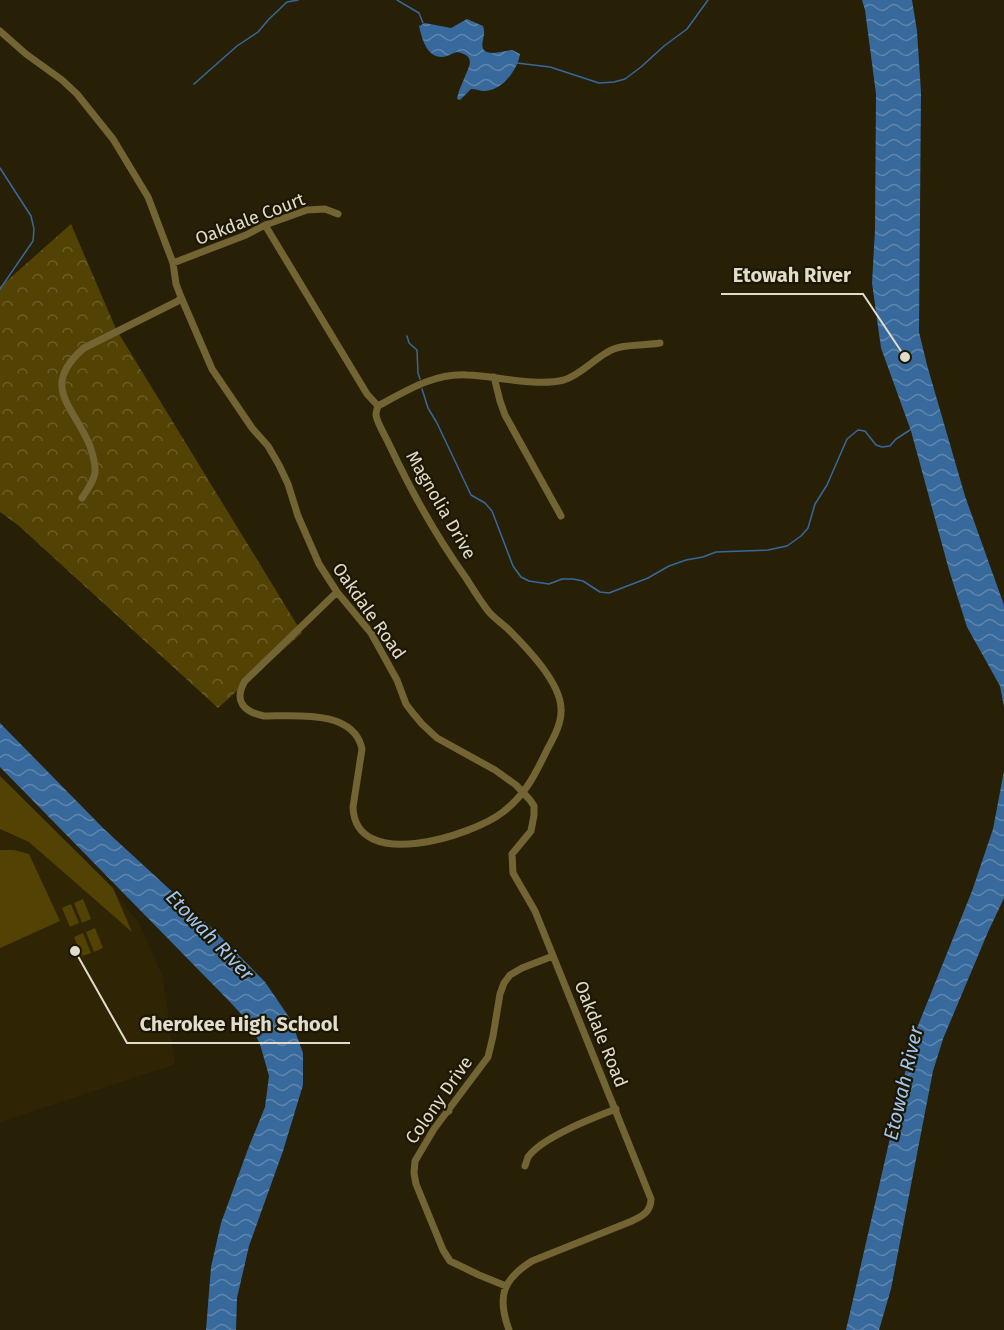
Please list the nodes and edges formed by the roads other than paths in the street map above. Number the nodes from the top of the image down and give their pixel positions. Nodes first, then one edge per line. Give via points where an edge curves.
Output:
1 (0, 31) edge
2 (338, 214) dead end
3 (265, 225) junction
4 (173, 264) junction
5 (181, 297) junction
6 (660, 343) dead end
7 (494, 377) junction
8 (378, 406) junction
9 (82, 498) dead end
10 (561, 516) dead end
11 (337, 592) junction
12 (524, 793) junction
13 (553, 956) junction
14 (442, 1104) dead end
15 (616, 1109) junction
16 (449, 1111) junction
17 (525, 1166) dead end
18 (506, 1286) junction
19 (509, 1330) edge

1 - 4 street, Oakdale Road via 77,94 113,139 148,197
2 - 3 street, Oakdale Court via 325,209 307,210
3 - 4 street, Oakdale Court
3 - 8 street, Magnolia Drive
4 - 5 street, Oakdale Road
5 - 9 street via 84,348 66,369 63,394 95,461 93,482
5 - 11 street, Oakdale Road via 212,369 279,465 319,564
6 - 7 street via 608,351 563,380
7 - 8 street via 441,377
7 - 10 street via 505,415
8 - 12 street, Magnolia Drive via 376,416 401,470 449,554 490,612 541,666 558,691 559,725
11 - 12 street, Oakdale Road via 371,633 406,704 422,724 437,738 495,770
11 - 12 street, Magnolia Drive via 245,681 239,696 247,710 264,716 330,720 356,734 362,749 353,815 362,832 377,841 420,843 458,834 491,821
12 - 13 street, Oakdale Road via 534,806 534,815 531,831 512,854 513,873 532,904
13 - 15 street, Oakdale Road
13 - 16 street, Colony Drive via 522,968 504,983 488,1057
14 - 16 street
15 - 17 street via 542,1144
15 - 18 street, Oakdale Road via 651,1199 648,1212 532,1261 518,1270
16 - 18 street, Colony Drive via 415,1161 416,1184 450,1261
18 - 19 street via 504,1317

